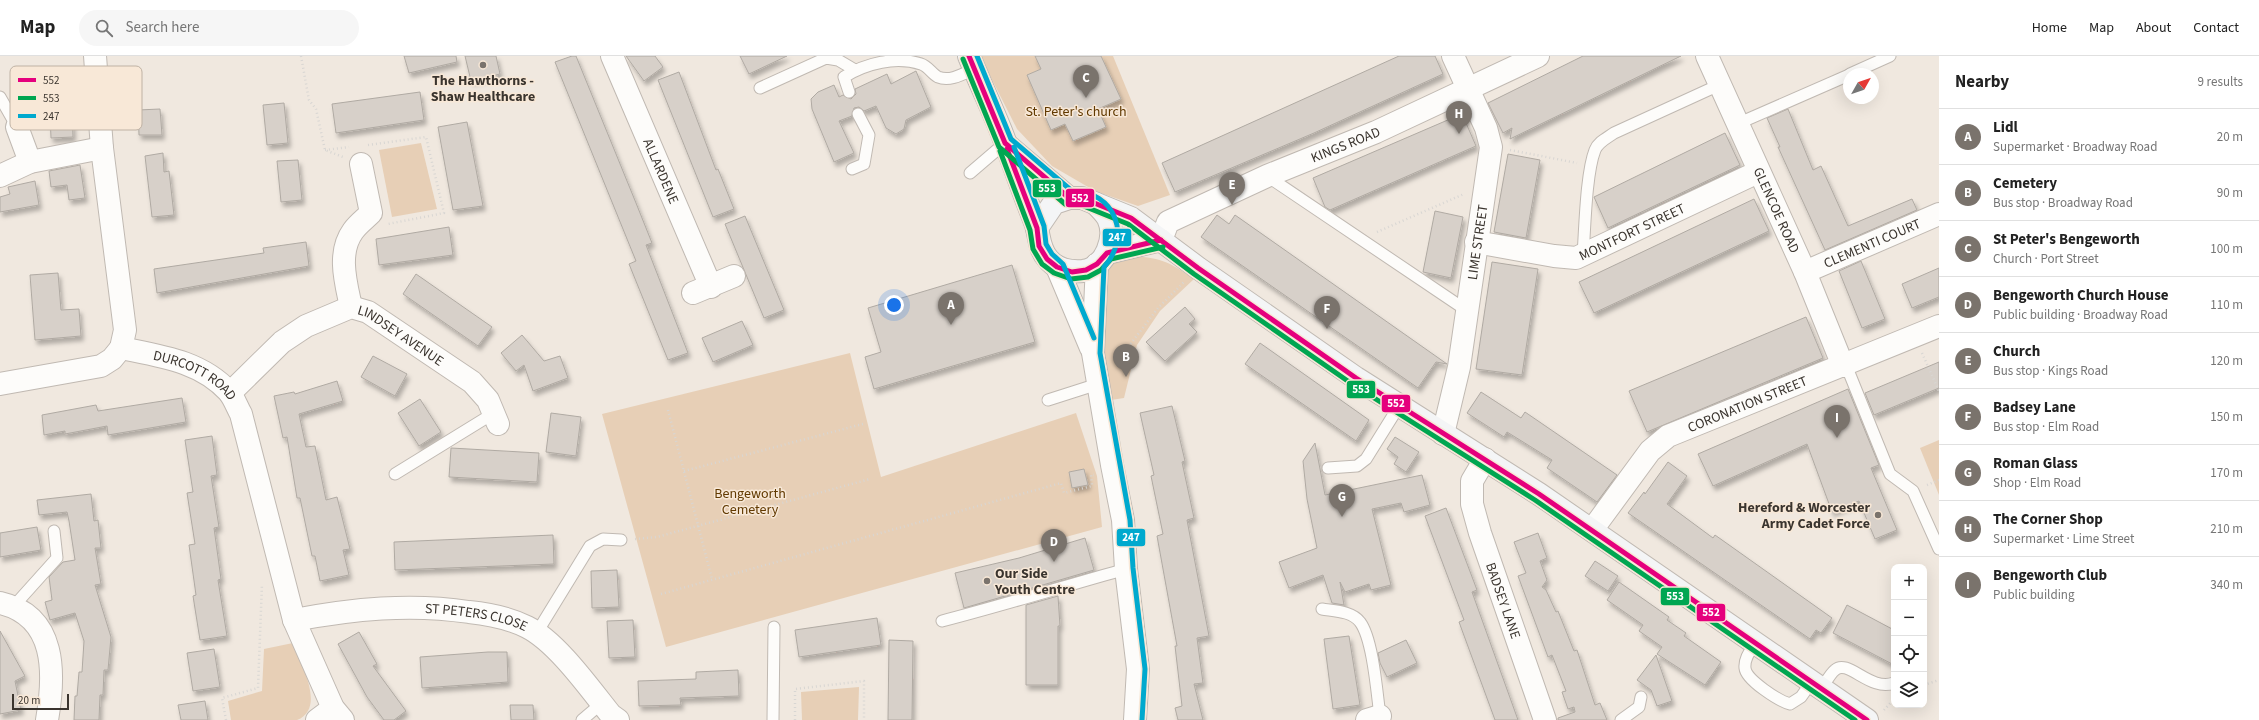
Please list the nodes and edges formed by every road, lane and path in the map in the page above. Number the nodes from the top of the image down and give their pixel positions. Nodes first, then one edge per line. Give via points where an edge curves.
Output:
1 (95, 56) edge
2 (301, 56) edge
3 (612, 56) edge
4 (1453, 56) edge
5 (1538, 56) edge
6 (1707, 56) edge
7 (1890, 56) edge
8 (971, 63) edge
9 (96, 66) edge
10 (1863, 68) edge
11 (855, 70) junction
12 (1843, 77) edge
13 (1720, 84) junction
14 (760, 88) dead end
15 (1468, 89) junction
16 (849, 92) dead end
17 (0, 97) edge
18 (10, 114) edge
19 (858, 114) dead end
20 (1737, 124) junction
21 (19, 130) edge
22 (101, 130) edge
23 (1005, 143) junction
24 (1491, 147) junction
25 (102, 148) junction
26 (325, 150) junction
27 (361, 152) junction
28 (30, 162) junction
29 (1592, 166) junction
30 (852, 170) dead end
31 (1758, 172) junction
32 (970, 173) dead end
33 (0, 176) edge
34 (1267, 176) junction
35 (1486, 184) junction
36 (1069, 198) junction
37 (1096, 204) junction
38 (1939, 214) edge
39 (382, 225) dead end
40 (1037, 228) junction
41 (1362, 239) junction
42 (1161, 240) junction
43 (1476, 242) junction
44 (1583, 255) junction
45 (1102, 259) junction
46 (1057, 267) junction
47 (1198, 268) junction
48 (1804, 272) junction
49 (734, 276) dead end
50 (351, 307) junction
51 (1466, 310) junction
52 (1939, 326) edge
53 (1915, 336) junction
54 (122, 348) junction
55 (1093, 353) junction
56 (1844, 366) junction
57 (0, 384) edge
58 (1098, 384) junction
59 (1939, 391) edge
60 (230, 393) junction
61 (1048, 400) dead end
62 (1399, 406) junction
63 (668, 410) dead end
64 (496, 418) joint
65 (863, 424) dead end
66 (1443, 434) junction
67 (1485, 459) junction
68 (1328, 468) dead end
69 (684, 471) junction
70 (1114, 473) junction
71 (396, 474) dead end
72 (870, 479) dead end
73 (698, 526) junction
74 (1592, 530) junction
75 (54, 531) dead end
76 (621, 540) joint
77 (1939, 549) edge
78 (1126, 569) junction
79 (712, 579) junction
80 (262, 580) dead end
81 (661, 594) dead end
82 (7, 605) edge
83 (1322, 609) dead end
84 (294, 620) junction
85 (942, 621) dead end
86 (774, 627) dead end
87 (536, 634) junction
88 (1756, 642) junction
89 (1939, 680) edge
90 (1818, 684) junction
91 (1891, 684) edge
92 (1927, 684) edge
93 (1641, 697) dead end
94 (602, 703) junction
95 (331, 716) edge
96 (1373, 718) edge
97 (47, 720) edge
98 (226, 720) edge
99 (582, 720) edge
100 (618, 720) edge
101 (774, 720) edge
102 (795, 720) edge
103 (864, 720) edge
104 (1135, 720) edge
105 (1545, 720) edge
106 (1621, 720) edge
107 (1867, 720) edge

1 - 9 street
2 - 26 path via 309,100 316,110
3 - 49 street, ALLARDENE via 702,290
4 - 15 street, LIME STREET
5 - 15 street, KINGS ROAD
6 - 13 street, GLENCOE ROAD
7 - 10 lane
8 - 11 lane via 953,78 938,77 923,64 904,58
8 - 23 main road
11 - 14 lane via 838,60 826,58
11 - 16 lane via 844,77
12 - 20 lane
13 - 20 street, GLENCOE ROAD
13 - 29 lane via 1614,133 1596,149
15 - 24 street, LIME STREET via 1486,128
15 - 34 street, KINGS ROAD via 1376,132
17 - 18 lane
19 - 30 lane via 869,135 864,164
20 - 31 street, GLENCOE ROAD
21 - 28 street
22 - 25 street
23 - 32 lane
23 - 36 main road
23 - 40 main road
24 - 29 path
24 - 35 street, LIME STREET
25 - 28 street
25 - 54 street via 125,330
26 - 27 path
26 - 27 path
27 - 39 path via 426,137 444,213
27 - 50 street via 371,213 353,231 344,251 345,278
28 - 33 street
29 - 44 lane
31 - 44 street, MONTFORT STREET
31 - 48 street, GLENCOE ROAD
34 - 41 lane
34 - 42 street, KINGS ROAD via 1168,222
35 - 41 path
35 - 43 street, LIME STREET
36 - 37 main road via 1082,198
36 - 40 main road via 1054,203
37 - 42 main road via 1131,218
37 - 45 main road via 1108,218 1112,236
38 - 48 street, CLEMENTI COURT
40 - 46 main road via 1039,246 1047,259
41 - 51 lane
42 - 45 main road
42 - 47 main road
43 - 44 street, MONTFORT STREET via 1554,256 1576,258
43 - 51 street, LIME STREET
45 - 46 main road via 1086,270 1072,272
45 - 55 street
46 - 55 street
47 - 58 path via 1158,308
47 - 62 main road
48 - 56 street, GLENCOE ROAD
50 - 60 street, LINDSEY AVENUE via 306,326 288,338
50 - 64 street, LINDSEY AVENUE via 368,312 472,382 488,400
51 - 66 street, LIME STREET via 1459,366
52 - 53 street, CORONATION STREET
53 - 56 street, CORONATION STREET
53 - 59 path
54 - 57 street via 101,366
54 - 60 street, DURCOTT ROAD via 184,362 201,370
55 - 58 street
56 - 74 street, CORONATION STREET via 1668,436 1650,451
56 - 77 lane via 1890,474 1913,491
58 - 61 lane
58 - 70 street
60 - 84 street, DURCOTT ROAD via 240,414
62 - 66 main road
62 - 68 lane via 1366,459 1357,466
63 - 69 path
64 - 71 lane
65 - 69 path
66 - 67 main road
67 - 74 main road
67 - 105 street, BADSEY LANE via 1472,481 1472,504
69 - 73 path
70 - 78 street via 1123,520
70 - 79 path via 1091,476 1092,486 1064,493 1061,483
72 - 73 path
73 - 76 path via 657,537
73 - 79 path
74 - 88 main road
75 - 82 lane via 57,558
76 - 87 lane via 603,539 590,546
78 - 85 lane via 1067,585 1025,600
78 - 104 street via 1138,669
79 - 81 path
80 - 98 path via 258,688 222,698
82 - 97 street via 34,622 42,631 49,648 51,667
83 - 96 lane via 1347,613 1360,621 1370,648
84 - 87 street, ST PETERS CLOSE via 374,608 409,606 495,615 527,627
84 - 95 street, DURCOTT ROAD
86 - 101 lane
87 - 94 street, ST PETERS CLOSE via 554,648
88 - 90 main road
88 - 90 lane via 1746,657 1745,668 1749,677 1782,702 1790,704
89 - 92 path
90 - 91 lane via 1840,666 1846,666 1871,683
90 - 107 main road
93 - 106 lane via 1639,707
94 - 99 lane
94 - 100 street, ST PETERS CLOSE
102 - 103 path via 795,689 864,681

